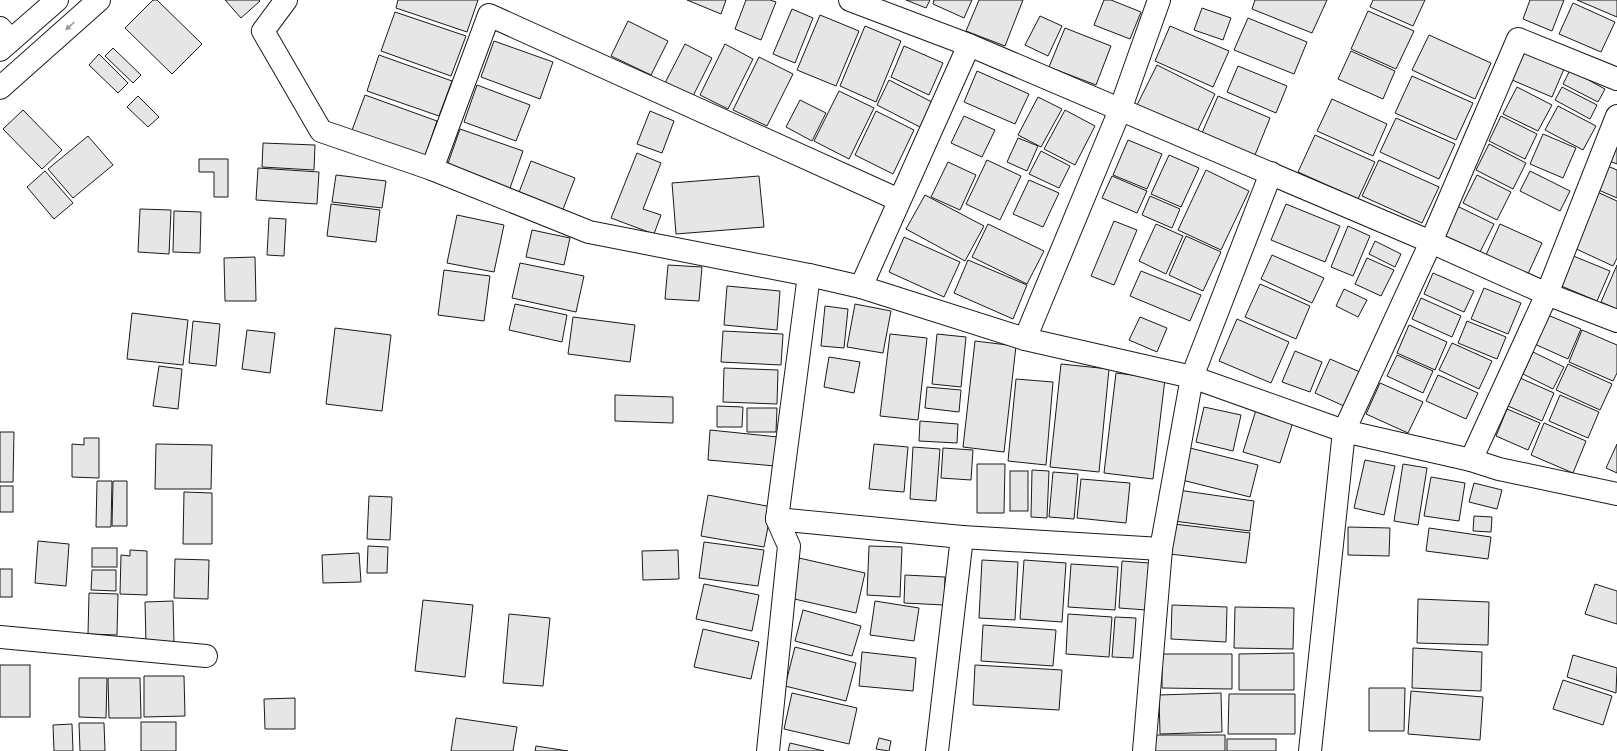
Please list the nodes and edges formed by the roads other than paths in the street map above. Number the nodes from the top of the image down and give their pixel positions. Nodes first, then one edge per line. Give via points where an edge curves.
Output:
1 (57, 0) edge
2 (99, 0) edge
3 (286, 0) edge
4 (850, 0) edge
5 (1159, 0) edge
6 (4, 40) edge
7 (969, 46) junction
8 (1617, 79) edge
9 (0, 88) edge
10 (1120, 110) junction
11 (1617, 116) edge
12 (432, 169) junction
13 (1270, 173) junction
14 (900, 200) junction
15 (1431, 242) junction
16 (809, 275) junction
17 (861, 288) junction
18 (1547, 294) junction
19 (1617, 321) edge
20 (1025, 339) junction
21 (1192, 377) junction
22 (1344, 431) junction
23 (1471, 460) junction
24 (1617, 494) edge
25 (777, 519) junction
26 (962, 537) junction
27 (1161, 549) junction
28 (0, 637) edge
29 (206, 656) dead end
30 (768, 751) edge
31 (937, 751) edge
32 (1144, 751) edge
33 (1310, 751) edge

1 - 6 street
2 -> 9 street
3 - 12 street via 263,31 321,131
4 - 7 street
5 - 10 street
7 - 10 street
7 - 14 street
8 - 15 street via 1518,39
10 - 13 street
10 - 20 street
11 - 18 street
12 - 14 street via 489,15
12 - 16 street via 589,232
13 - 15 street
13 - 21 street
14 - 17 street
15 - 18 street
15 - 22 street
16 - 17 street
16 - 25 street
17 - 20 street
18 - 19 street
18 - 23 street
20 - 21 street
21 - 22 street
21 - 27 street
22 - 23 street
22 - 33 street
23 - 24 street via 1499,469
25 - 26 street
25 - 30 street via 789,546
26 - 27 street
26 - 31 street
27 - 32 street
28 - 29 street

